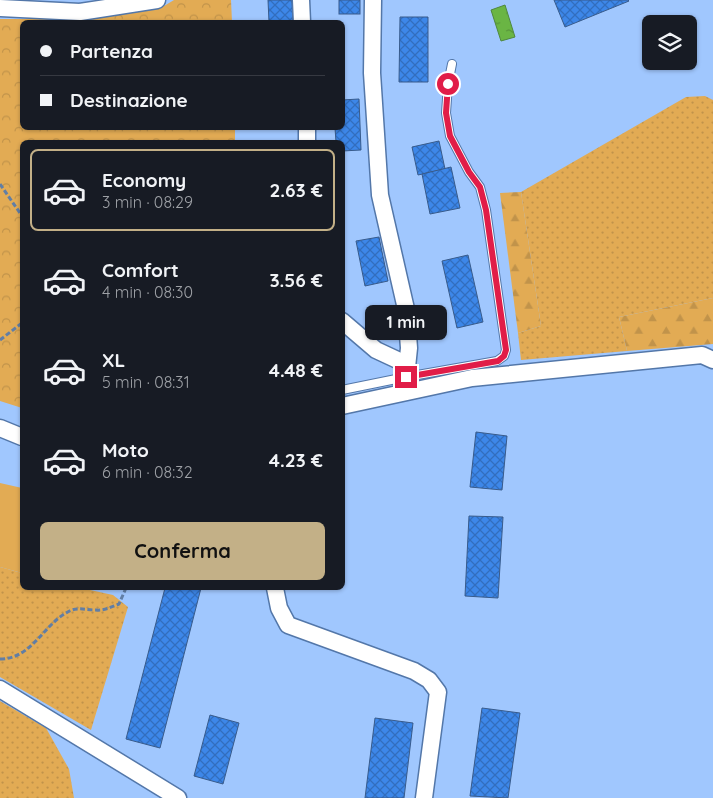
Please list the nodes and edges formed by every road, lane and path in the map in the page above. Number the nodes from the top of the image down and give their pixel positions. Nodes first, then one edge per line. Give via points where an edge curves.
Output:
1 (156, 0) edge
2 (301, 0) edge
3 (373, 0) edge
4 (0, 8) edge
5 (302, 20) edge
6 (452, 64) dead end
7 (0, 184) edge
8 (20, 213) edge
9 (345, 324) edge
10 (20, 325) edge
11 (0, 340) edge
12 (713, 360) edge
13 (406, 370) junction
14 (345, 389) edge
15 (345, 405) edge
16 (0, 428) edge
17 (20, 436) edge
18 (125, 590) edge
19 (275, 590) edge
20 (0, 659) edge
21 (0, 689) edge
22 (178, 798) edge
23 (424, 798) edge

1 - 4 street via 80,12
2 - 5 street
3 - 13 street via 372,73 380,195 406,309 409,348
6 - 13 lane via 446,113 450,136 480,187 506,350 498,361
7 - 8 path
9 - 13 street
10 - 11 path
12 - 15 street via 702,355 472,378
13 - 14 lane
16 - 17 street
18 - 20 path via 119,604 108,609 80,608 67,612 37,641 8,659
19 - 23 street via 279,608 288,625 414,671 429,680 438,692
21 - 22 street

